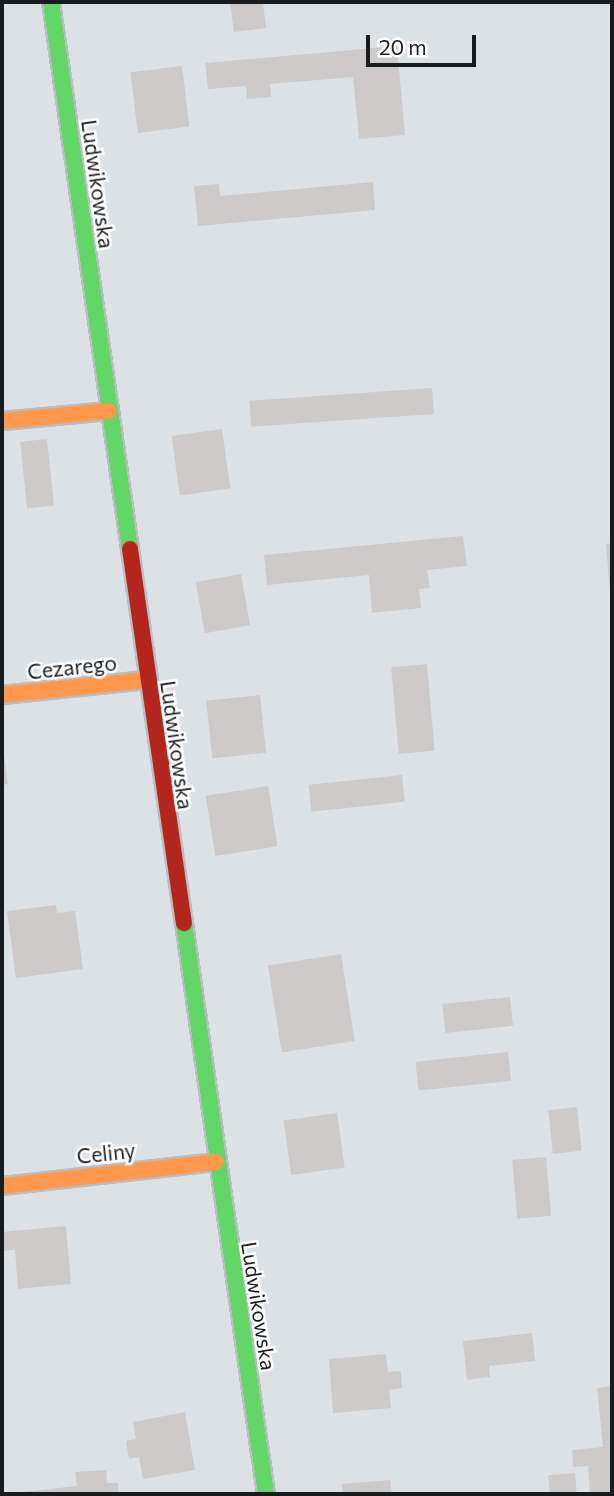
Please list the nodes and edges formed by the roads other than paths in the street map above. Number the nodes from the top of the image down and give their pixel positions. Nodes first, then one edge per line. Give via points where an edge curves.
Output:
1 (51, 2) edge
2 (109, 411) junction
3 (2, 421) edge
4 (146, 680) junction
5 (2, 695) edge
6 (216, 1162) junction
7 (2, 1185) edge
8 (266, 1494) edge

1 - 2 street, Ludwikowska
2 - 3 street
2 - 4 street, Ludwikowska
4 - 5 street, Cezarego
4 - 6 street, Ludwikowska
6 - 7 street, Celiny
6 - 8 street, Ludwikowska

